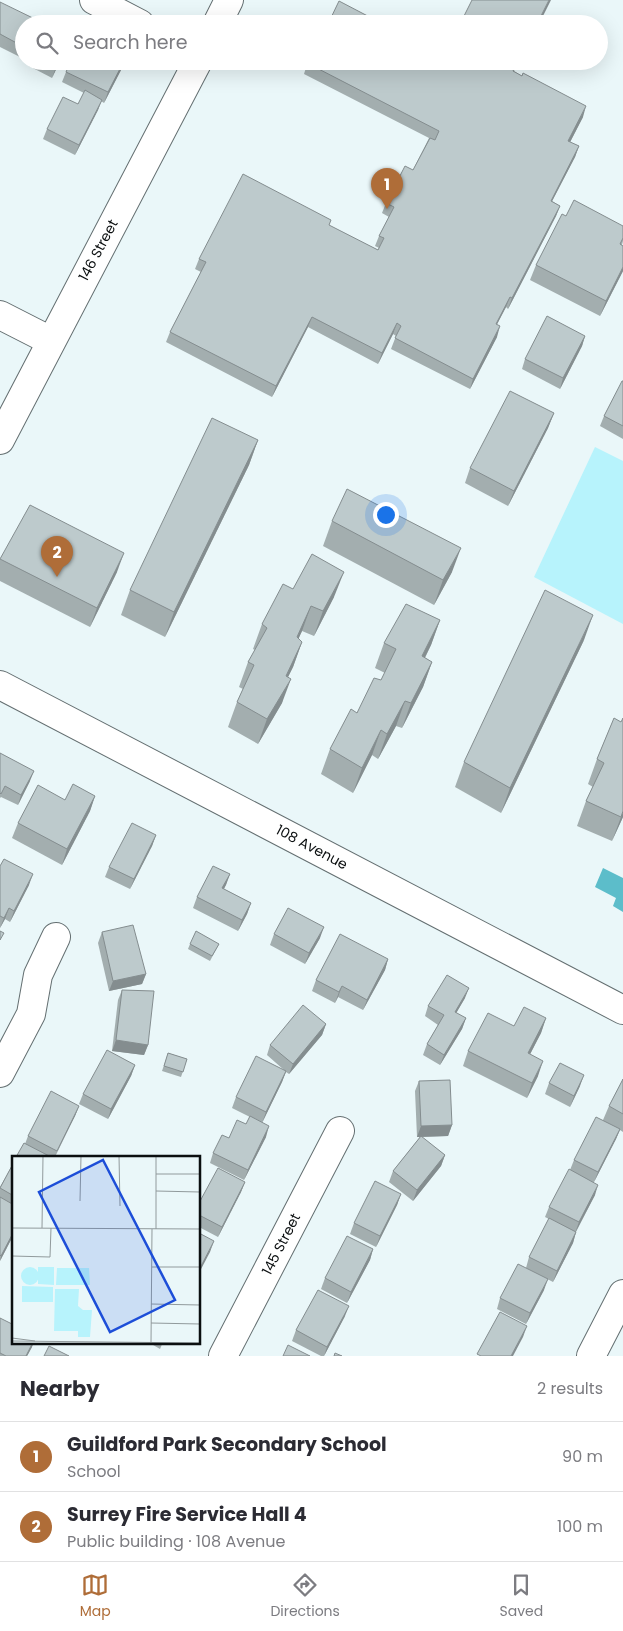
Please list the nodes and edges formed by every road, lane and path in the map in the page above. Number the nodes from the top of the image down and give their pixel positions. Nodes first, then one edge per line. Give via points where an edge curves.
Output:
1 (94, 0) edge
2 (229, 0) edge
3 (123, 15) edge
4 (222, 15) edge
5 (193, 70) edge
6 (0, 315) edge
7 (51, 341) junction
8 (0, 440) edge
9 (0, 685) edge
10 (56, 937) dead end
11 (623, 1010) edge
12 (0, 1073) edge
13 (340, 1131) dead end
14 (623, 1294) edge
15 (223, 1356) edge
16 (590, 1356) edge

1 - 3 street
2 - 4 street
5 - 7 street, 146 Street
6 - 7 street
7 - 8 street, 146 Street
9 - 11 street, 108 Avenue
10 - 12 street via 38,975 31,1014
13 - 15 street, 145 Street
14 - 16 street

